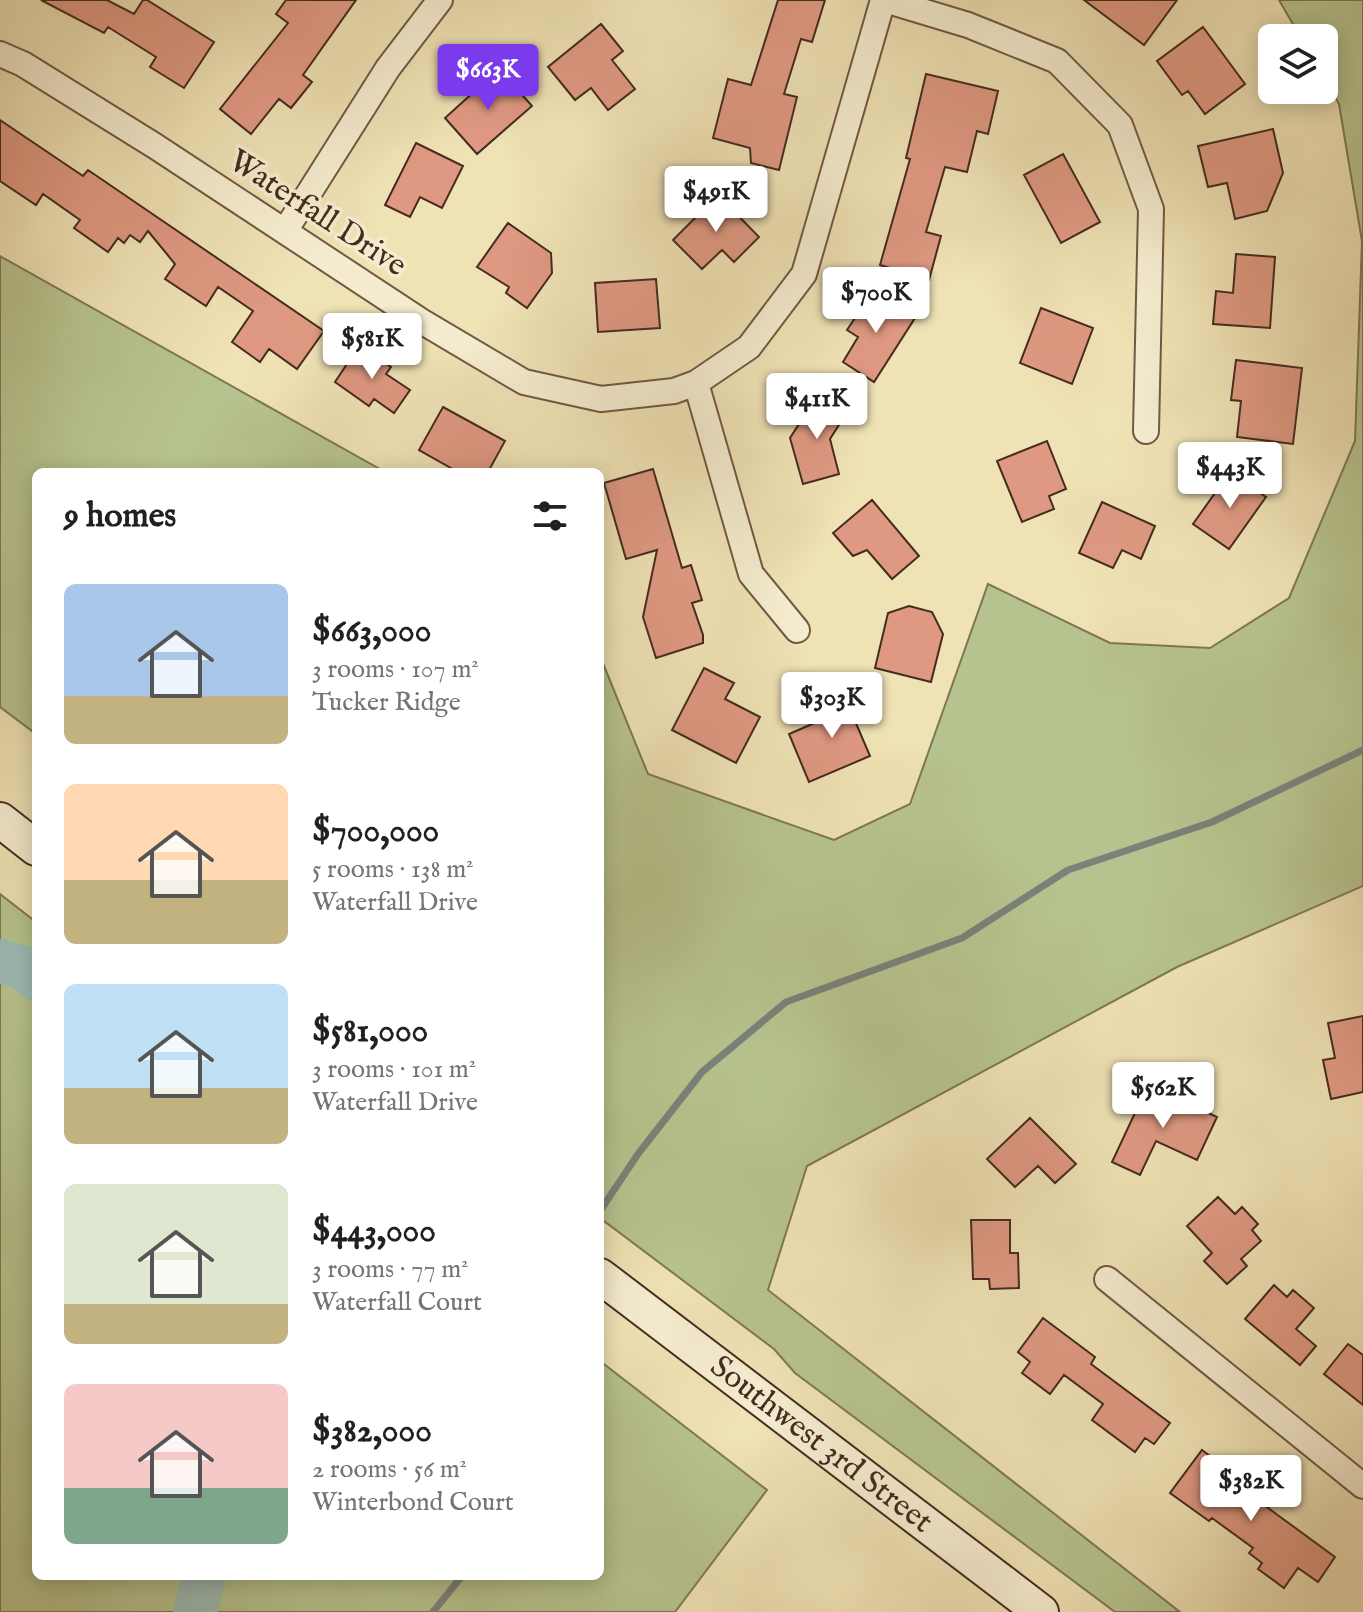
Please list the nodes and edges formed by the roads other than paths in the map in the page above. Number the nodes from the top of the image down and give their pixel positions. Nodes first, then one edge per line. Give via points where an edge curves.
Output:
1 (440, 0) edge
2 (884, 0) edge
3 (0, 54) edge
4 (285, 231) junction
5 (696, 383) junction
6 (1146, 431) dead end
7 (797, 630) dead end
8 (0, 820) edge
9 (32, 845) edge
10 (604, 1279) edge
11 (1107, 1279) dead end
12 (1363, 1486) edge
13 (1041, 1612) edge

1 - 4 street via 388,68
2 - 5 street, Waterfall Drive via 804,274 749,347
2 - 6 street via 968,25 1057,61 1120,125 1151,209
3 - 4 street, Waterfall Drive
4 - 5 street, Waterfall Drive via 524,382 601,399 674,391
5 - 7 street via 751,574
8 - 9 main road
10 - 13 main road, Southwest 3rd Street
11 - 12 street

